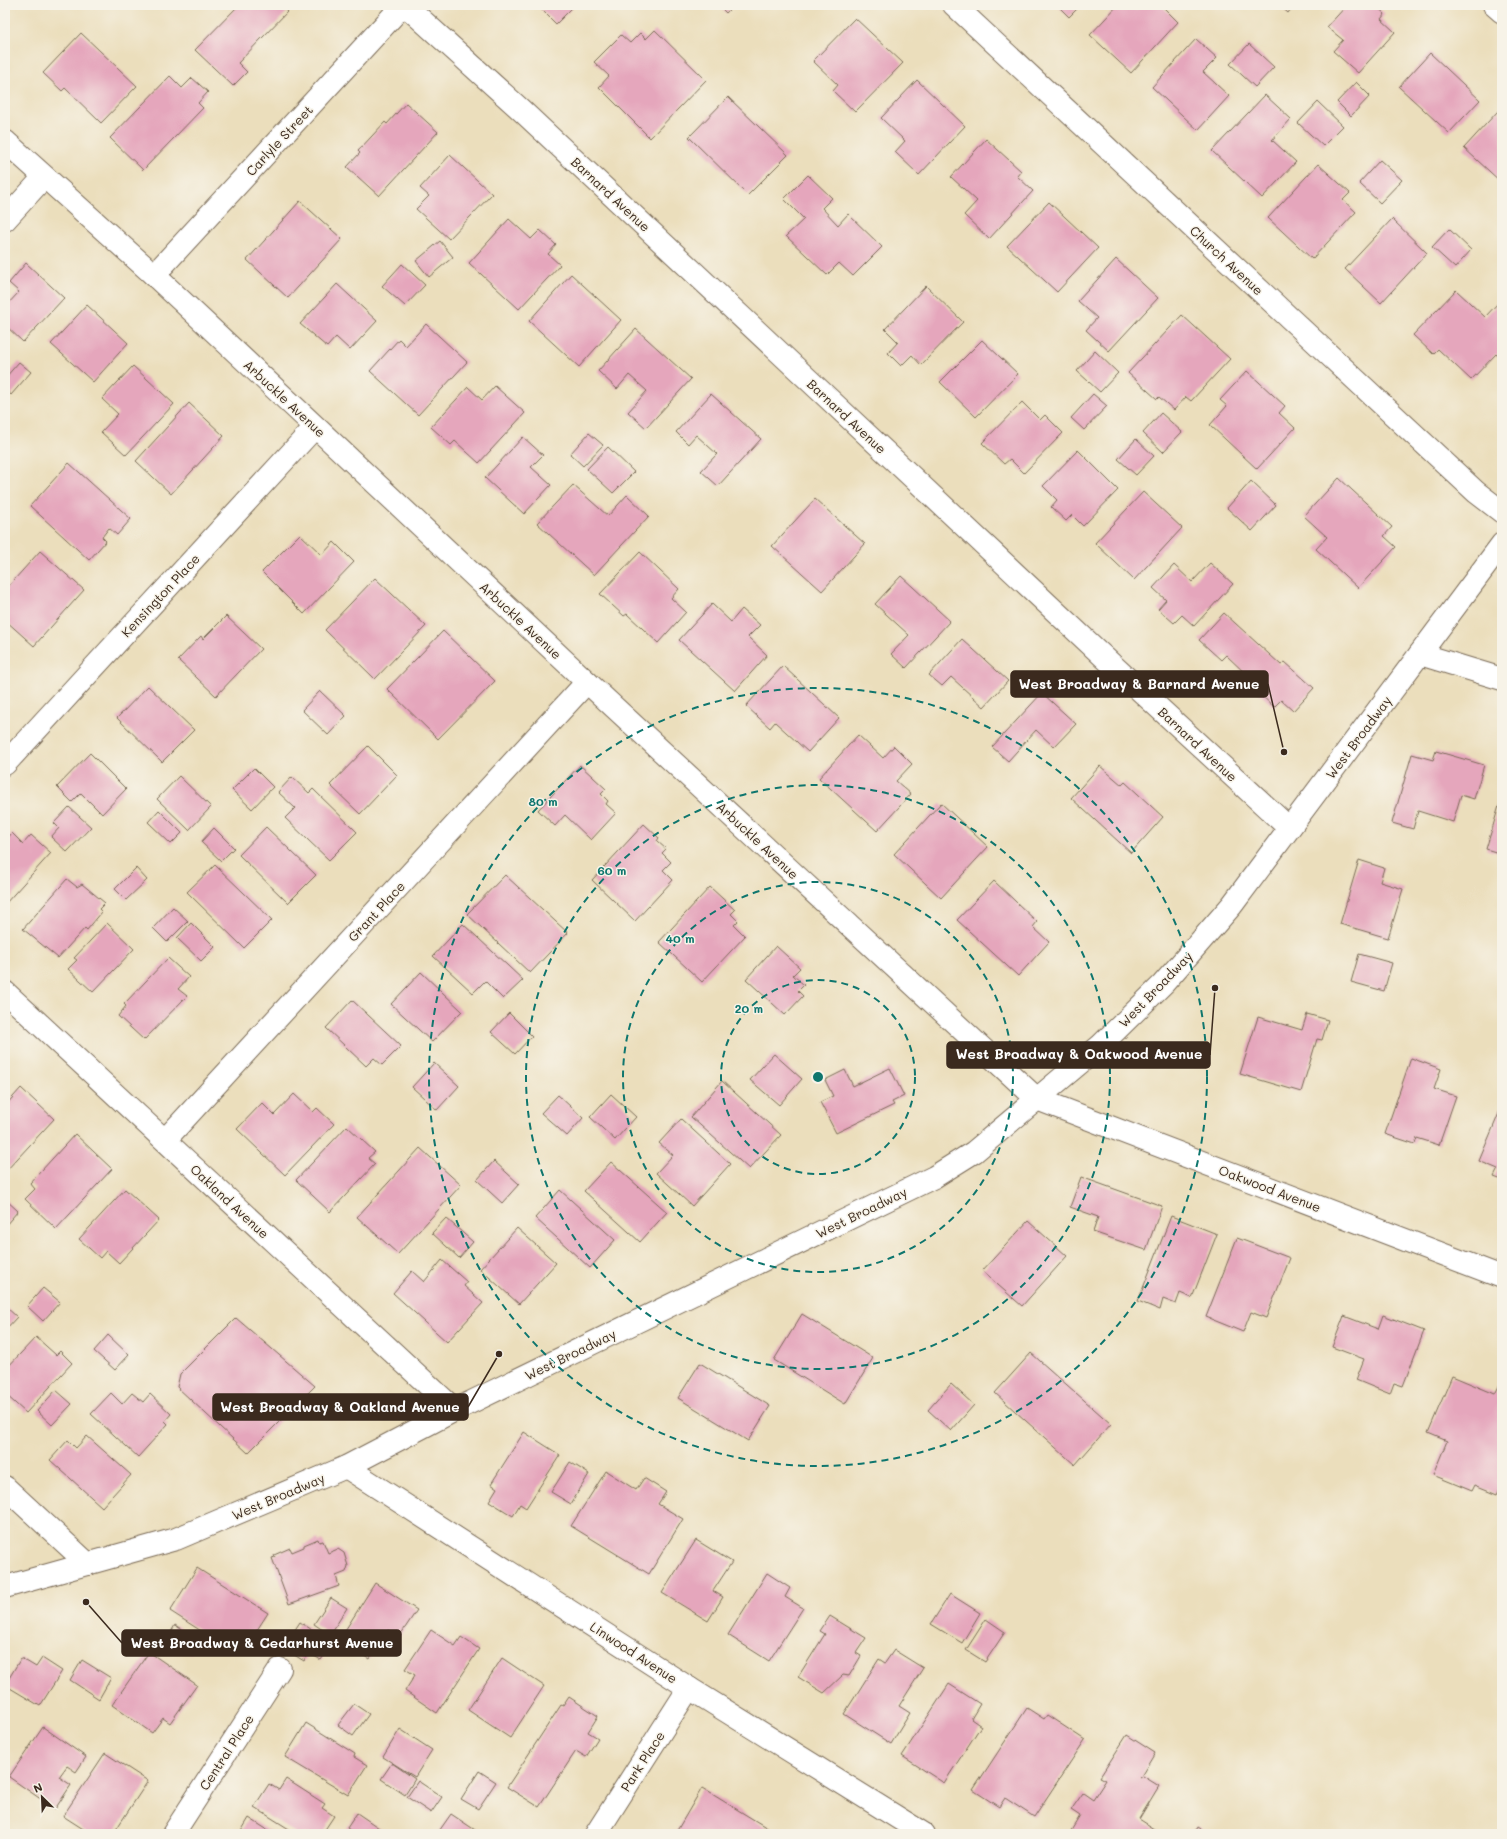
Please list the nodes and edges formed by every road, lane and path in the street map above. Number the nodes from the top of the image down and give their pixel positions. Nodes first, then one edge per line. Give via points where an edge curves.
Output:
1 (404, 5) edge
2 (954, 5) edge
3 (1494, 5) edge
4 (1502, 12) edge
5 (5, 141) edge
6 (44, 178) junction
7 (5, 220) edge
8 (154, 275) junction
9 (315, 427) junction
10 (1502, 512) edge
11 (1502, 544) edge
12 (1420, 654) junction
13 (1502, 679) edge
14 (587, 682) junction
15 (5, 764) edge
16 (1289, 828) junction
17 (5, 992) edge
18 (1037, 1098) junction
19 (165, 1140) junction
20 (1502, 1277) edge
21 (455, 1410) junction
22 (346, 1467) junction
23 (5, 1487) edge
24 (88, 1564) junction
25 (5, 1587) edge
26 (280, 1669) dead end
27 (689, 1688) junction
28 (173, 1834) edge
29 (596, 1834) edge
30 (924, 1834) edge

1 - 8 street, Carlyle Street
1 - 16 street, Barnard Avenue via 520,109
2 - 10 street, Church Avenue via 1476,492
3 - 4 street
5 - 6 street, Arbuckle Avenue
6 - 7 street
6 - 8 street, Arbuckle Avenue
8 - 9 street, Arbuckle Avenue
9 - 14 street, Arbuckle Avenue
9 - 15 street, Kensington Place
11 - 12 street, West Broadway
12 - 13 street
12 - 16 street, West Broadway
14 - 18 street, Arbuckle Avenue
14 - 19 street, Grant Place
16 - 18 street, West Broadway via 1232,905 1163,984 1100,1046
17 - 19 street, Oakland Avenue
18 - 20 street, Oakwood Avenue
18 - 21 street, West Broadway via 974,1152 934,1177
19 - 21 street, Oakland Avenue
21 - 22 street, West Broadway
22 - 24 street, West Broadway via 176,1539
22 - 27 street, Linwood Avenue
23 - 24 street
24 - 25 street, West Broadway
26 - 28 street, Central Place
27 - 29 street, Park Place
27 - 30 street, Linwood Avenue

